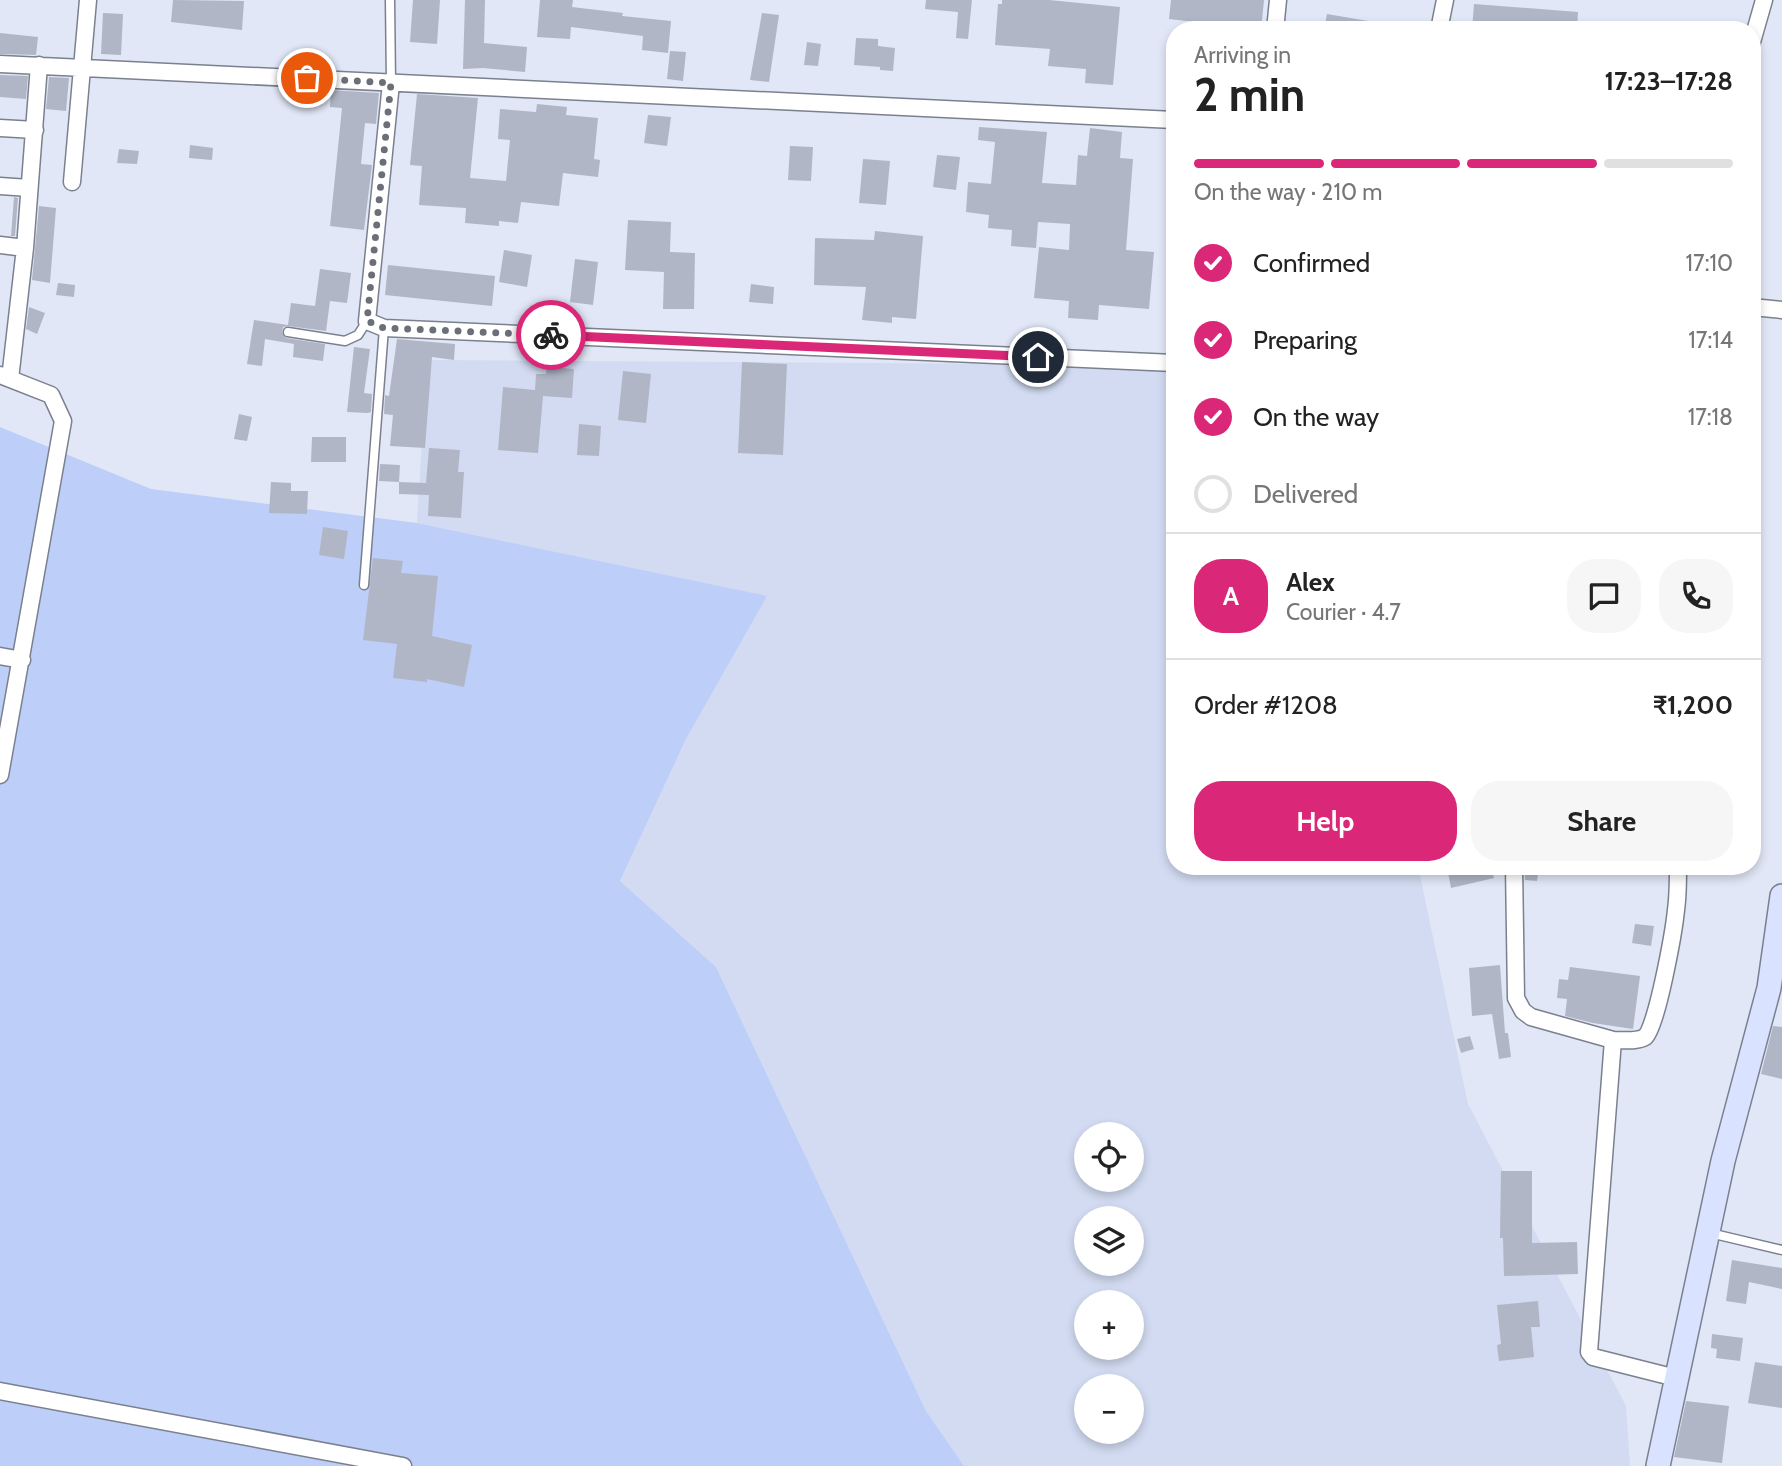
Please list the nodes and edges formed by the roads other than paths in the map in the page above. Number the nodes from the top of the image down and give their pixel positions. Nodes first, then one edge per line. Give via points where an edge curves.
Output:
1 (88, 0) edge
2 (390, 0) edge
3 (1278, 0) edge
4 (1445, 0) edge
5 (1765, 0) edge
6 (1276, 21) edge
7 (1441, 21) edge
8 (1758, 21) edge
9 (0, 64) edge
10 (39, 65) junction
11 (84, 67) junction
12 (391, 83) junction
13 (1166, 120) edge
14 (0, 128) edge
15 (35, 130) junction
16 (72, 182) dead end
17 (0, 186) edge
18 (29, 188) junction
19 (0, 245) edge
20 (24, 248) junction
21 (1761, 308) edge
22 (1782, 310) edge
23 (367, 321) junction
24 (384, 328) junction
25 (288, 332) dead end
26 (1166, 363) edge
27 (5, 377) edge
28 (364, 585) dead end
29 (0, 656) edge
30 (22, 660) junction
31 (0, 775) edge
32 (1514, 875) edge
33 (1678, 875) edge
34 (1782, 896) edge
35 (1613, 1040) junction
36 (1707, 1232) junction
37 (1782, 1250) edge
38 (1676, 1378) junction
39 (0, 1391) edge
40 (403, 1466) edge
41 (1658, 1466) edge

1 - 11 street
2 - 12 lane
3 - 6 street
4 - 7 street
5 - 8 street
9 - 10 street
10 - 11 street
10 - 15 street
11 - 12 street
11 - 16 street
12 - 13 street
12 - 23 street
14 - 15 street
15 - 18 street
17 - 18 street
18 - 20 street
19 - 20 street
20 - 27 street
21 - 22 street
23 - 24 street
23 - 25 lane via 358,335 345,341
24 - 26 street
24 - 28 lane
27 - 30 street via 51,395 63,421
29 - 30 street
30 - 31 street
32 - 35 street via 1516,998 1523,1011
33 - 35 street via 1673,932 1649,1031 1637,1040
34 - 36 street via 1769,988
35 - 38 street via 1589,1352 1593,1357
36 - 37 lane
36 - 38 street
38 - 41 street
39 - 40 street

